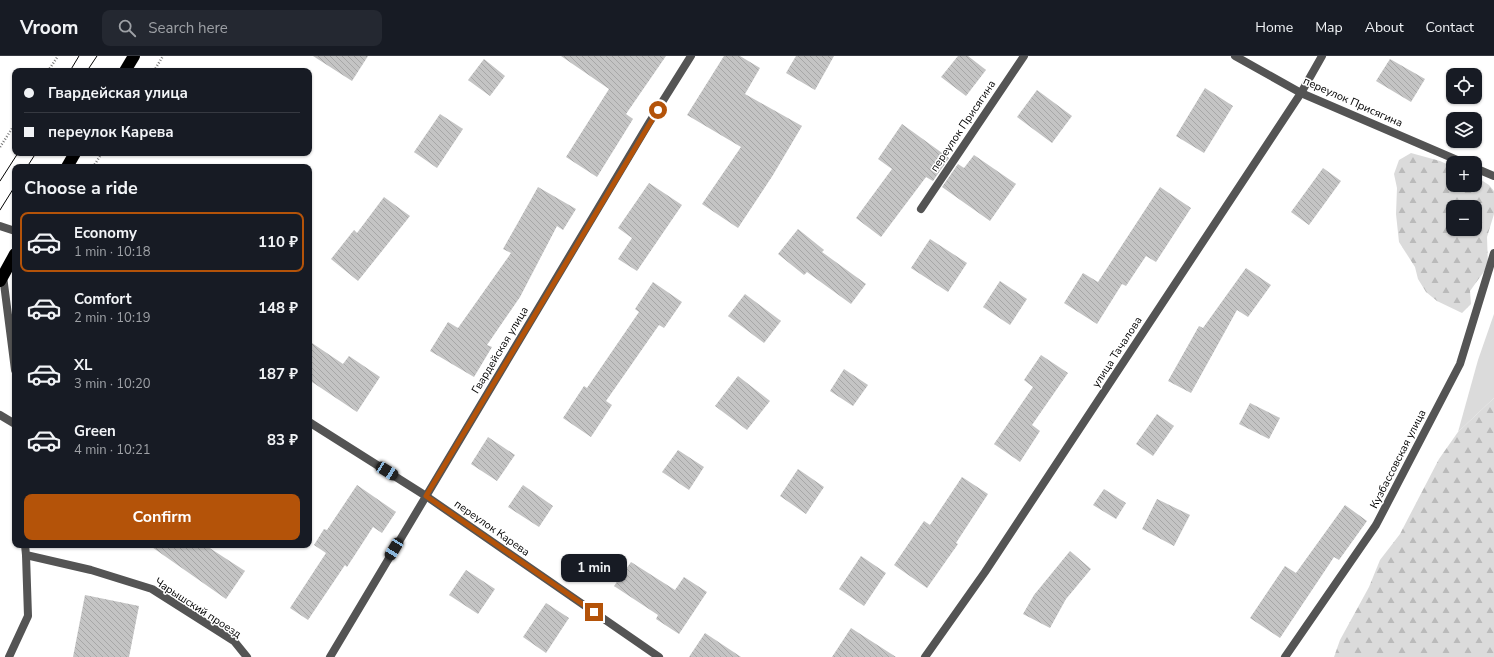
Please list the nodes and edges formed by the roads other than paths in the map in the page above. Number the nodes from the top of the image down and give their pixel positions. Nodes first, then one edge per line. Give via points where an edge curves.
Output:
1 (134, 56) edge
2 (691, 56) edge
3 (1024, 56) edge
4 (1235, 56) edge
5 (1322, 56) edge
6 (127, 68) edge
7 (1301, 93) junction
8 (1448, 156) edge
9 (1482, 171) edge
10 (1494, 176) edge
11 (921, 209) dead end
12 (0, 226) edge
13 (12, 230) edge
14 (1494, 253) edge
15 (12, 260) edge
16 (2, 278) edge
17 (12, 349) edge
18 (0, 415) edge
19 (12, 422) edge
20 (312, 424) edge
21 (426, 496) junction
22 (25, 548) edge
23 (26, 555) junction
24 (9, 657) edge
25 (247, 657) edge
26 (330, 657) edge
27 (659, 657) edge
28 (925, 657) edge
29 (1285, 657) edge

1 - 6 highway
2 - 21 street, Гвардейская улица
3 - 11 street, переулок Присягина
4 - 7 street, переулок Присягина
5 - 7 street, улица Тачалова
7 - 8 street, переулок Присягина
7 - 28 street, улица Тачалова via 985,572
9 - 10 street
12 - 13 street
14 - 29 street, Кузбассовская улица via 1460,364 1376,525
15 - 16 highway
16 - 17 street
18 - 19 street
20 - 21 street, переулок Карева
21 - 26 street, Гвардейская улица
21 - 27 street, переулок Карева
22 - 23 street
23 - 24 street via 28,616
23 - 25 street, Чарышский проезд via 91,570 152,589 234,641

